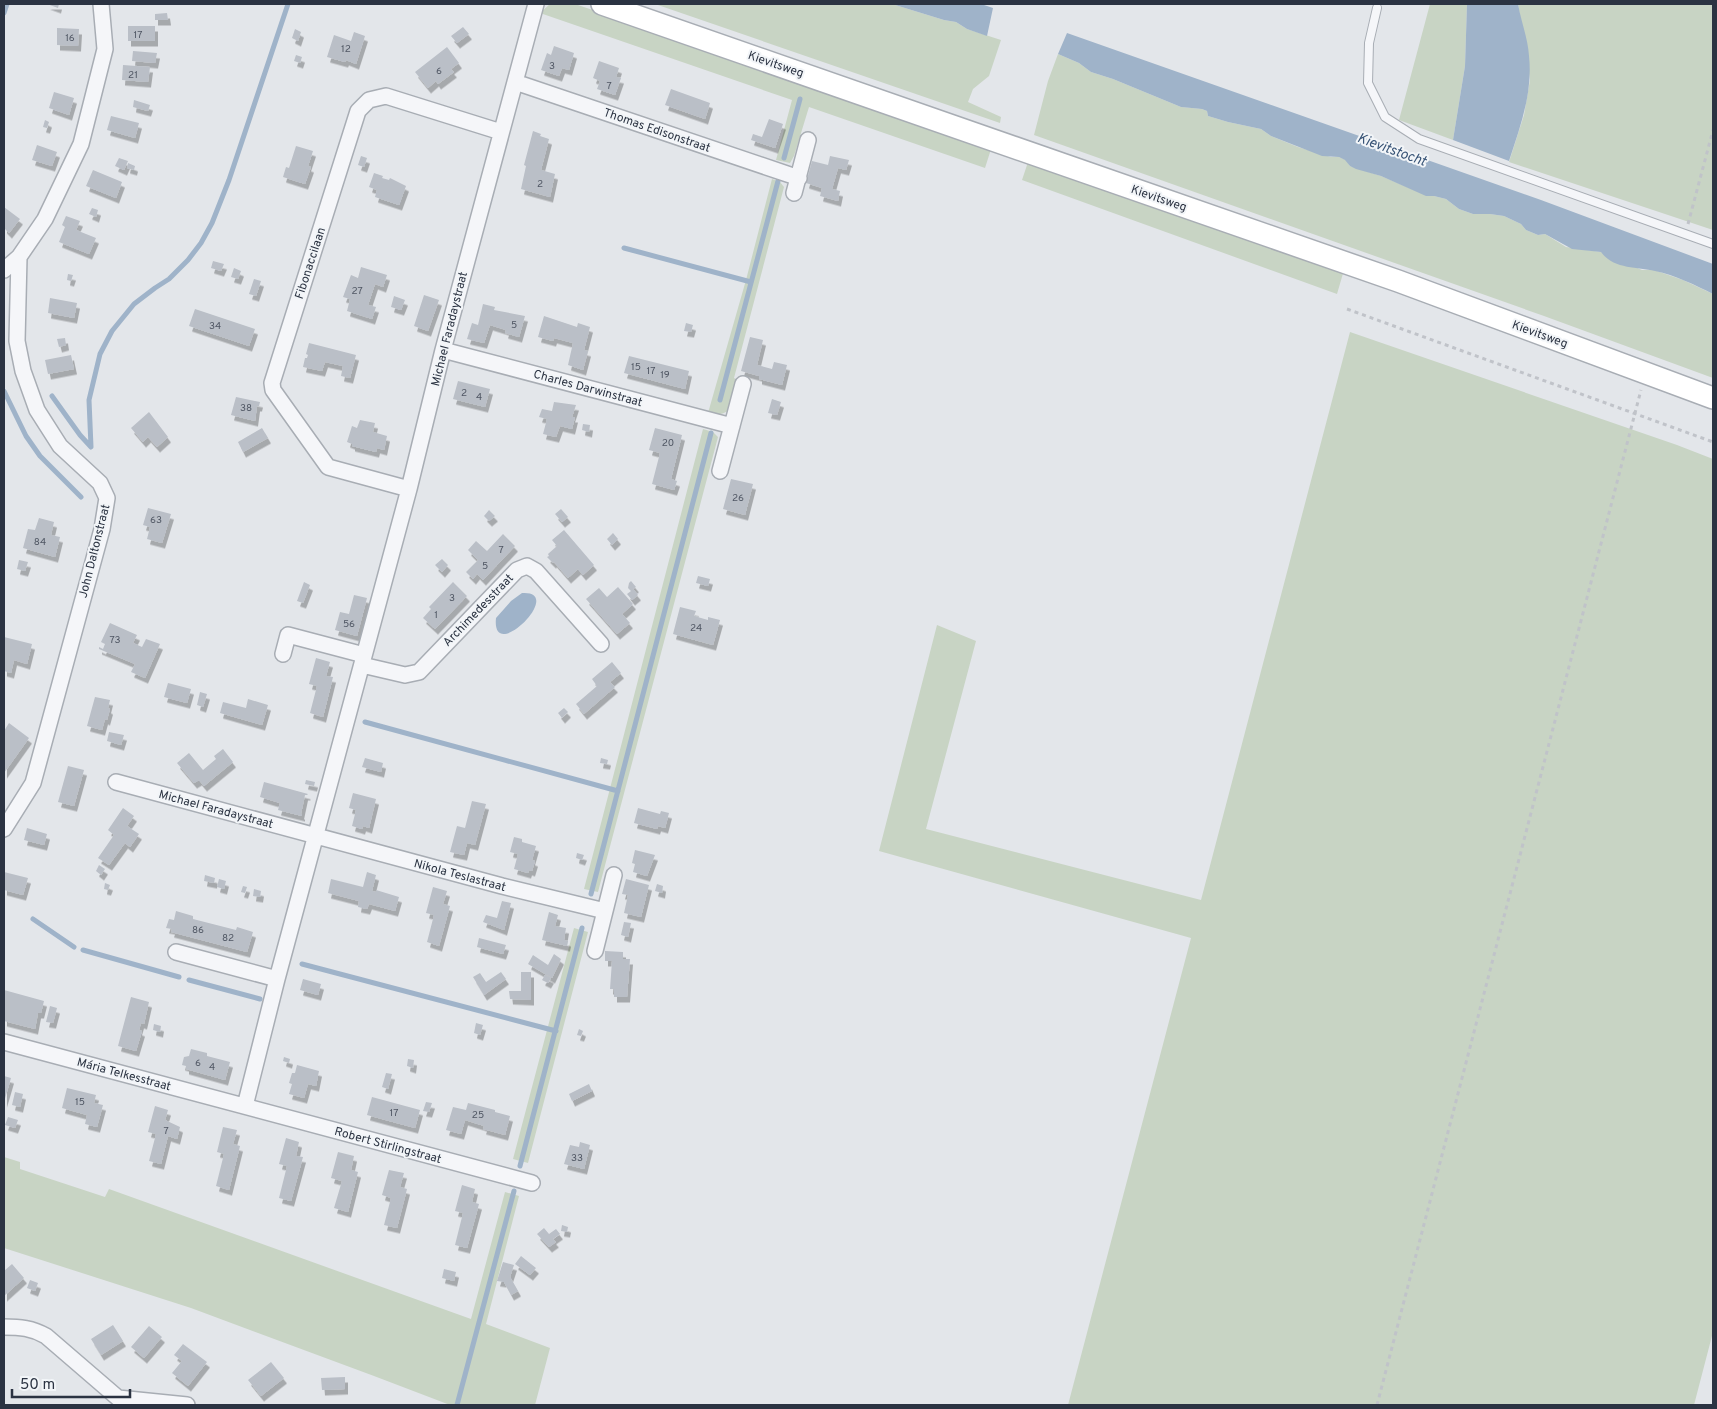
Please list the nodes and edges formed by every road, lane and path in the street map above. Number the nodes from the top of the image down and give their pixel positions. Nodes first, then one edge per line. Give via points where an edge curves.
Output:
1 (101, 4) edge
2 (536, 4) edge
3 (602, 4) edge
4 (1377, 8) dead end
5 (515, 82) junction
6 (1713, 130) edge
7 (501, 132) junction
8 (808, 140) dead end
9 (799, 178) junction
10 (794, 193) dead end
11 (1685, 235) junction
12 (1713, 244) edge
13 (19, 257) junction
14 (4, 270) edge
15 (1347, 309) dead end
16 (443, 350) junction
17 (1646, 373) junction
18 (743, 384) dead end
19 (1713, 398) edge
20 (1634, 412) junction
21 (732, 426) junction
22 (1713, 442) edge
23 (720, 471) dead end
24 (409, 489) junction
25 (602, 644) dead end
26 (283, 654) dead end
27 (363, 660) junction
28 (116, 782) dead end
29 (4, 829) edge
30 (316, 836) junction
31 (614, 875) dead end
32 (605, 911) junction
33 (595, 951) dead end
34 (176, 952) dead end
35 (277, 979) junction
36 (4, 1042) edge
37 (245, 1106) junction
38 (532, 1183) dead end
39 (4, 1327) edge
40 (187, 1405) edge
41 (1376, 1405) edge

1 - 13 street via 105,49 81,144 45,219
2 - 5 street, Michael Faradaystraat
3 - 17 street, Kievitsweg via 1398,281
4 - 11 lane via 1369,43 1368,84 1385,117 1418,139
5 - 7 street, Michael Faradaystraat
5 - 9 street, Thomas Edisonstraat
6 - 11 path
7 - 16 street, Michael Faradaystraat
7 - 24 street, Fibonaccilaan via 386,96 369,100 358,111 272,383 272,390 328,467
8 - 9 street
9 - 10 street
11 - 12 lane
13 - 14 street
13 - 29 street, John Daltonstraat via 17,341 37,410 60,446 100,483 107,498 102,529 33,783
15 - 20 path
16 - 21 street, Charles Darwinstraat
16 - 24 street, Michael Faradaystraat
17 - 19 street, Kievitsweg
17 - 20 path
18 - 21 street
20 - 22 path
20 - 41 path
21 - 23 street
24 - 27 street, Michael Faradaystraat
25 - 27 street, Archimedesstraat via 536,571 526,566 517,570 418,672 405,675
26 - 27 street via 288,635
27 - 30 street, Michael Faradaystraat
28 - 30 street, Michael Faradaystraat
30 - 32 street, Nikola Teslastraat
30 - 35 street, Michael Faradaystraat
31 - 32 street
32 - 33 street
34 - 35 street
35 - 37 street, Michael Faradaystraat
36 - 37 street, Mária Telkesstraat
37 - 38 street, Robert Stirlingstraat
39 - 40 street via 35,1330 46,1336 118,1398

